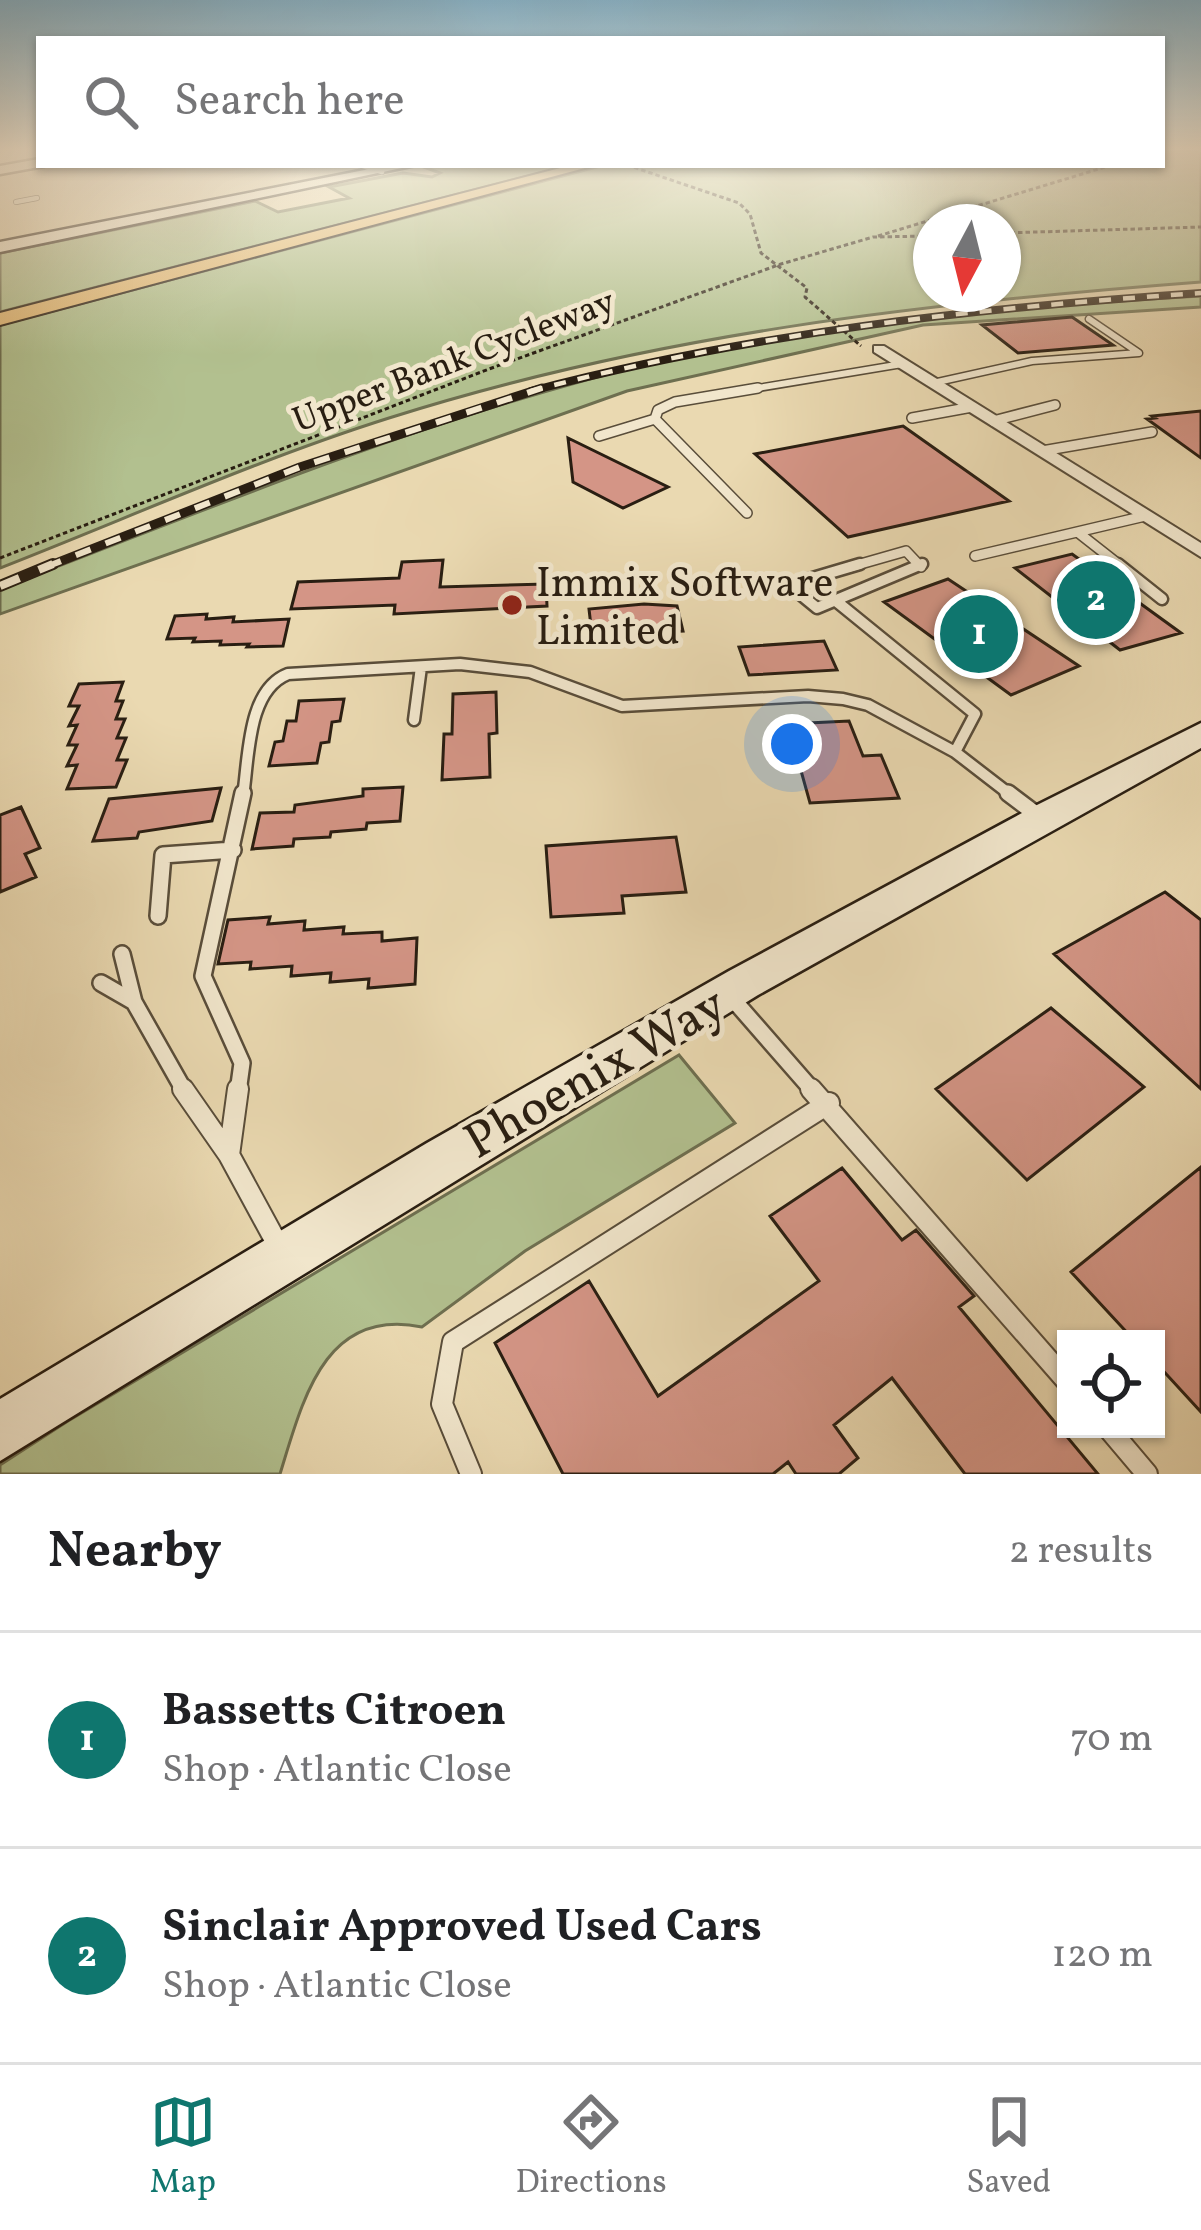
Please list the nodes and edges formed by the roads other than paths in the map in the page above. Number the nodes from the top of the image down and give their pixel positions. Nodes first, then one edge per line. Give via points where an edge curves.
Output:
1 (149, 218) edge
2 (387, 218) edge
3 (0, 247) edge
4 (0, 319) edge
5 (1089, 319) dead end
6 (879, 349) road end
7 (902, 364) junction
8 (933, 383) junction
9 (1055, 405) dead end
10 (972, 407) junction
11 (912, 418) dead end
12 (656, 419) junction
13 (993, 421) junction
14 (1152, 432) dead end
15 (598, 436) dead end
16 (1042, 452) junction
17 (748, 513) dead end
18 (1144, 516) junction
19 (1080, 534) junction
20 (1201, 551) edge
21 (975, 556) dead end
22 (1162, 599) dead end
23 (836, 601) junction
24 (421, 667) junction
25 (415, 720) dead end
26 (1201, 734) edge
27 (955, 752) junction
28 (1042, 818) junction
29 (233, 850) junction
30 (158, 916) dead end
31 (122, 953) dead end
32 (101, 983) dead end
33 (728, 993) junction
34 (134, 1002) junction
35 (829, 1103) junction
36 (229, 1155) junction
37 (284, 1255) junction
38 (1057, 1370) edge
39 (0, 1432) edge
40 (1116, 1438) edge
41 (472, 1474) edge
42 (1148, 1474) edge

1 - 3 street
2 - 4 main road
5 - 8 lane via 1139,352 1032,362
6 - 7 street
7 - 8 street
7 - 12 lane via 675,402
8 - 10 street
9 - 13 lane
10 - 11 lane
10 - 13 street
12 - 15 lane
12 - 17 lane
13 - 16 street
14 - 16 lane
16 - 18 street
18 - 19 lane
18 - 20 street
19 - 21 lane
19 - 22 lane
23 - 23 lane via 817,608 789,585 906,550 924,566
23 - 27 lane via 975,714
24 - 25 lane
24 - 27 lane via 519,670 596,704 622,706 843,699
24 - 29 lane via 273,680 259,702
26 - 28 street, Phoenix Way
27 - 28 lane
28 - 33 street, Phoenix Way
29 - 30 lane via 163,855
29 - 36 lane via 203,976 242,1063
31 - 34 lane
32 - 34 lane
33 - 35 lane
33 - 37 street, Phoenix Way
34 - 36 lane
35 - 38 lane
35 - 41 lane via 453,1342 442,1404
36 - 37 lane
37 - 39 street, Phoenix Way
40 - 42 lane

